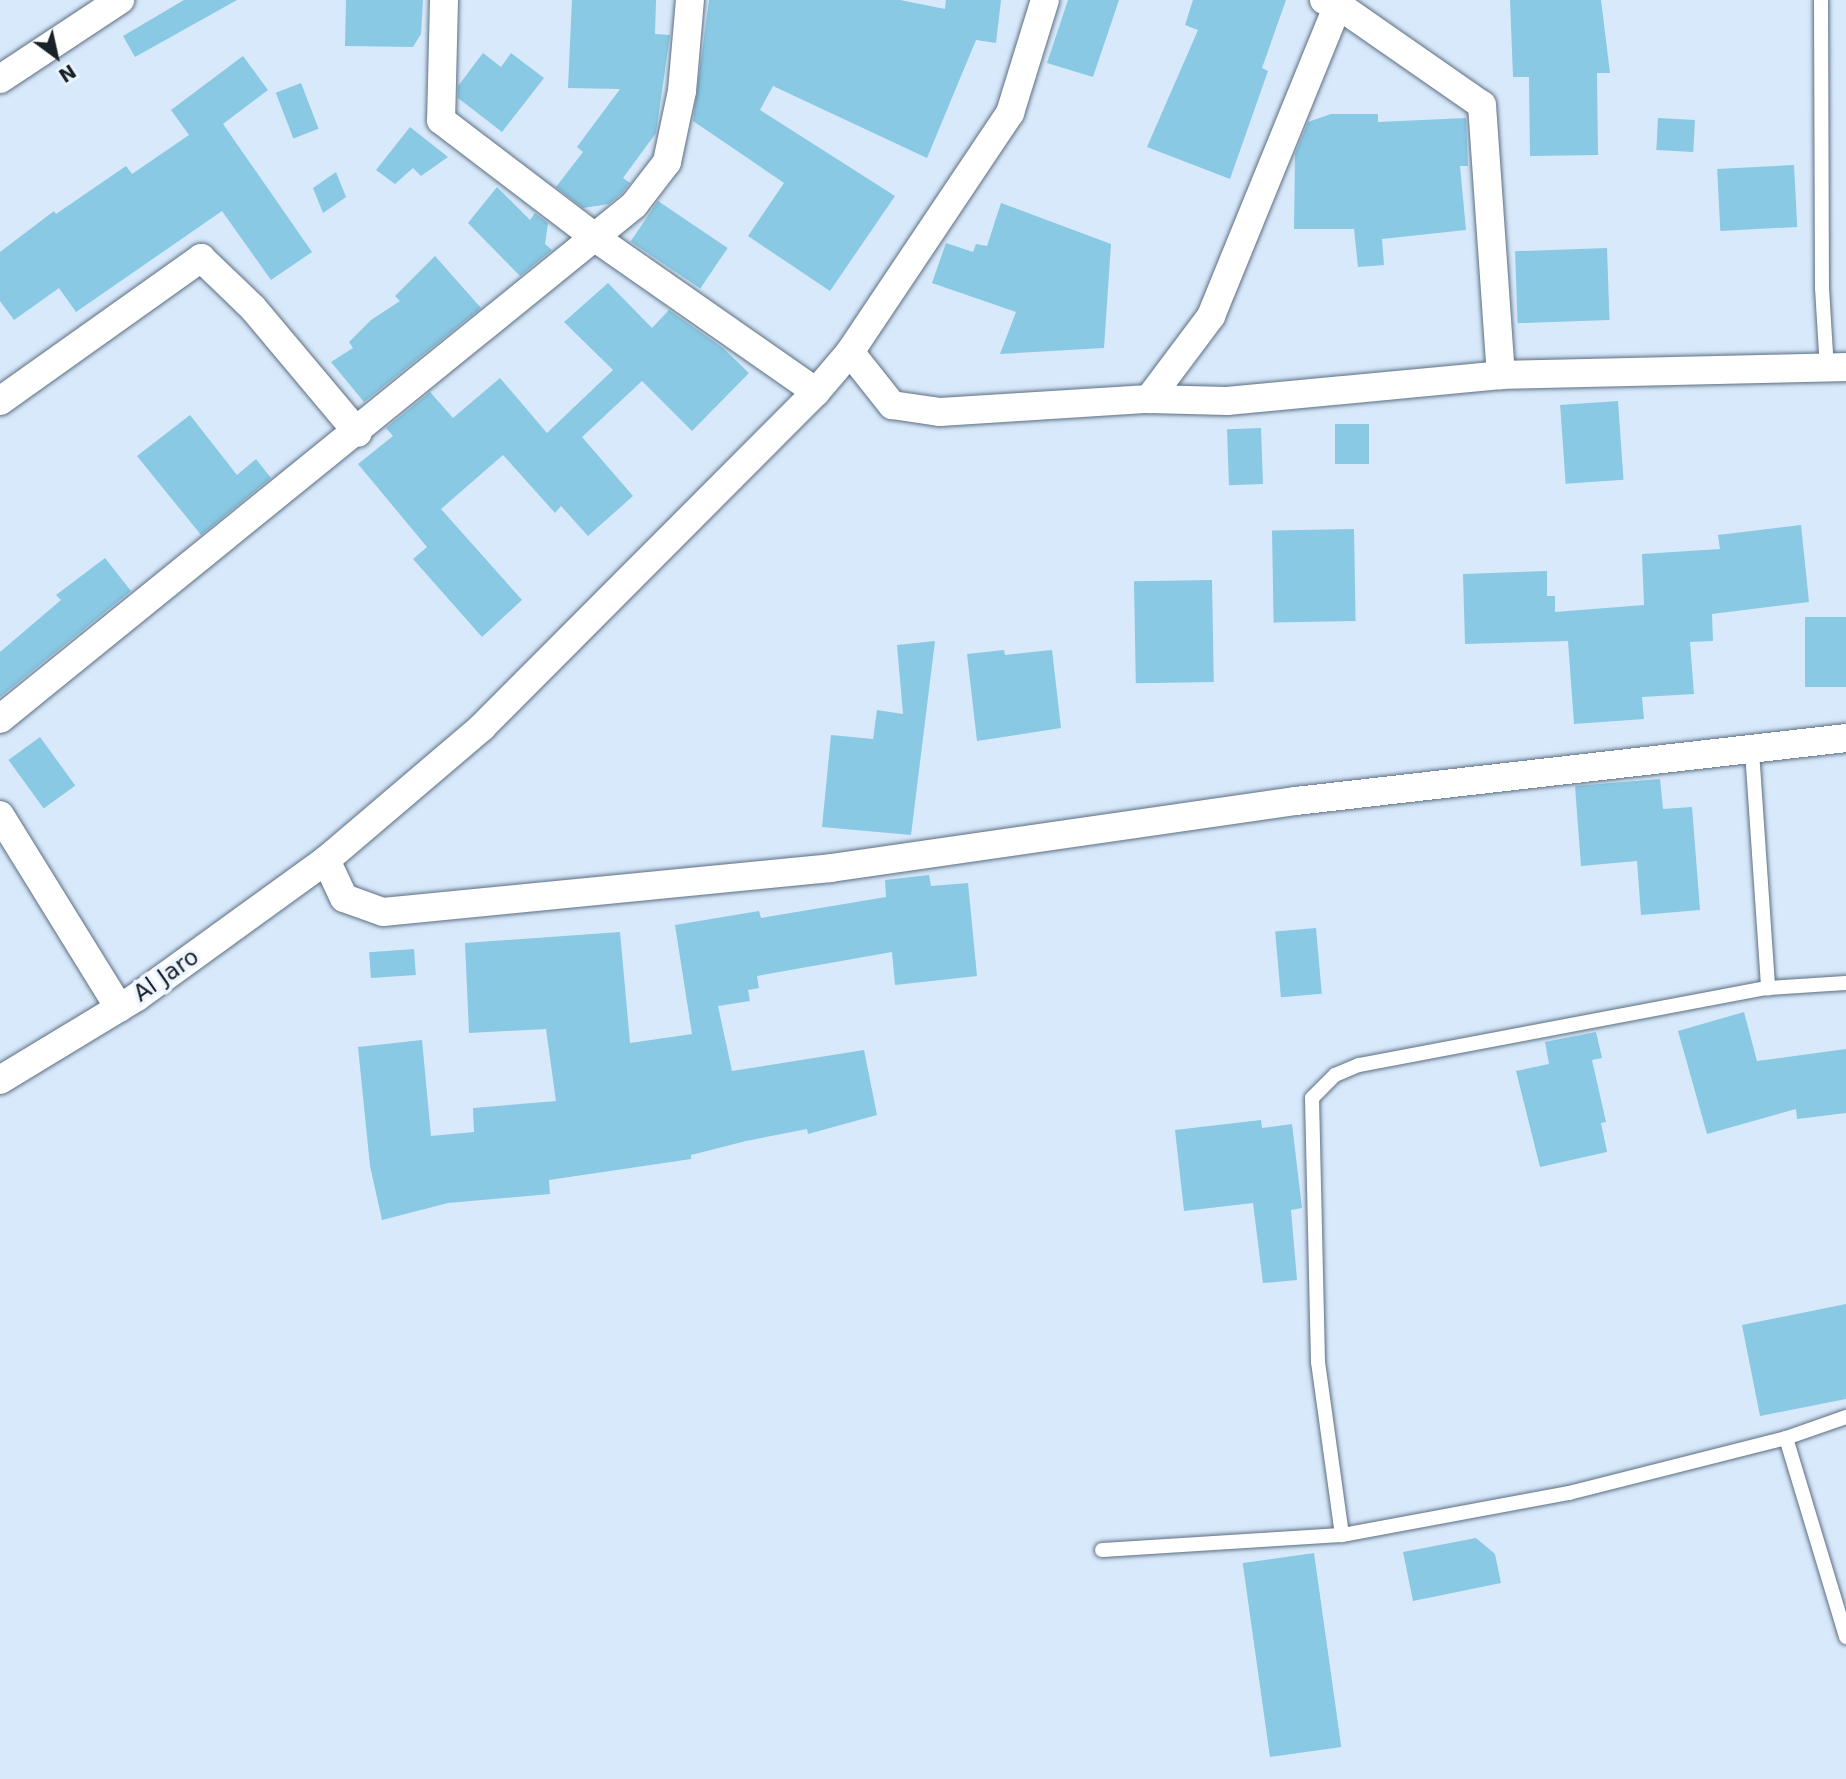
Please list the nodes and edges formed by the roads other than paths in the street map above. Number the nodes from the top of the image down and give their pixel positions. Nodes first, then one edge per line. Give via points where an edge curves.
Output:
1 (120, 0) edge
2 (444, 0) edge
3 (690, 0) edge
4 (1045, 0) edge
5 (1821, 0) edge
6 (1334, 2) edge
7 (0, 79) edge
8 (597, 239) junction
9 (850, 352) junction
10 (1837, 368) edge
11 (1501, 375) junction
12 (816, 392) junction
13 (1149, 399) junction
14 (0, 401) edge
15 (358, 433) junction
16 (0, 719) edge
17 (1846, 738) edge
18 (1752, 751) junction
19 (0, 815) edge
20 (326, 860) junction
21 (1846, 983) edge
22 (1768, 988) junction
23 (119, 1007) junction
24 (0, 1080) edge
25 (1846, 1417) edge
26 (1786, 1438) junction
27 (1342, 1535) junction
28 (1102, 1550) dead end
29 (1846, 1637) edge

1 - 7 street
2 - 8 street via 441,120
3 - 8 street via 682,91 667,162 634,205
4 - 9 street, Al Jaro via 1010,113
5 - 10 lane via 1822,288
6 - 11 street via 1482,105
6 - 13 street via 1211,316
8 - 12 street
8 - 15 street
9 - 12 street, Al Jaro
9 - 13 street via 892,405 940,412
10 - 11 street
11 - 13 street via 1227,401
12 - 20 street, Al Jaro via 482,727
14 - 15 street via 201,258 253,308
15 - 16 street
17 - 18 street
18 - 20 street via 1296,801 831,869 383,912 344,898
18 - 22 lane
19 - 23 street
20 - 23 street, Al Jaro
21 - 22 lane
22 - 27 lane via 1359,1065 1335,1075 1312,1098 1318,1362
23 - 24 street, Al Jaro
25 - 26 lane
26 - 27 lane via 1569,1493
26 - 29 lane
27 - 28 lane

